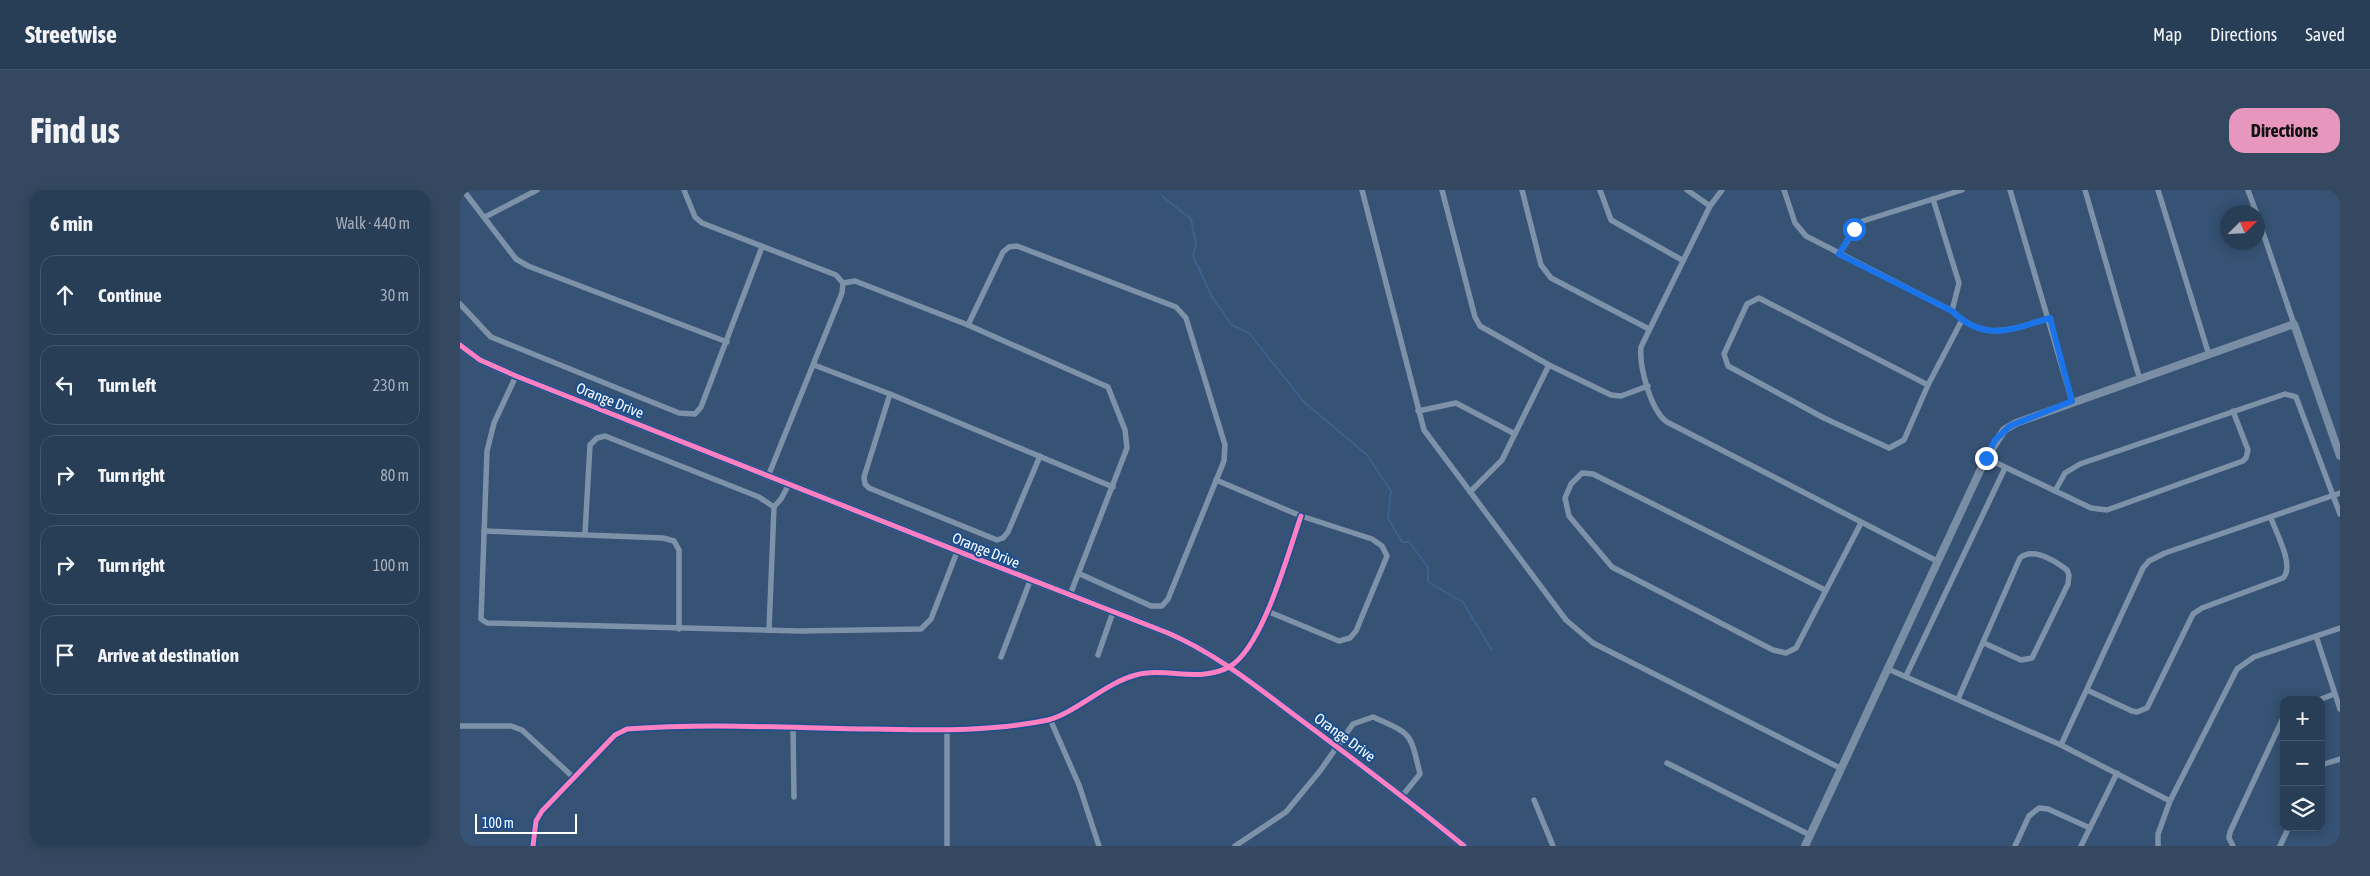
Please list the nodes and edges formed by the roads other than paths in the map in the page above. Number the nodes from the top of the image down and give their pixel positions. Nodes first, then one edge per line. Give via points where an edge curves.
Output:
1 (463, 190) edge
2 (537, 190) edge
3 (684, 190) edge
4 (1362, 190) edge
5 (1442, 190) edge
6 (1522, 190) edge
7 (1600, 190) edge
8 (1687, 190) edge
9 (1722, 190) edge
10 (1784, 190) edge
11 (1962, 190) edge
12 (2010, 190) edge
13 (2085, 190) edge
14 (2158, 190) edge
15 (2248, 190) edge
16 (1933, 199) junction
17 (2253, 205) edge
18 (1710, 206) junction
19 (485, 217) junction
20 (2265, 239) edge
21 (762, 247) junction
22 (1839, 254) junction
23 (1682, 260) junction
24 (843, 283) junction
25 (460, 304) edge
26 (1952, 311) junction
27 (2050, 318) junction
28 (1962, 320) junction
29 (2294, 324) junction
30 (968, 325) junction
31 (1649, 328) junction
32 (727, 342) junction
33 (460, 345) edge
34 (2209, 355) junction
35 (814, 365) junction
36 (1549, 365) junction
37 (516, 376) junction
38 (2140, 380) junction
39 (1648, 386) junction
40 (1928, 386) junction
41 (890, 394) junction
42 (2072, 401) junction
43 (1418, 411) junction
44 (2233, 411) junction
45 (1515, 434) junction
46 (2338, 441) edge
47 (1040, 456) junction
48 (2340, 456) edge
49 (1986, 458) junction
50 (2004, 468) junction
51 (769, 474) junction
52 (1216, 480) junction
53 (789, 484) junction
54 (1113, 487) junction
55 (2055, 491) junction
56 (1470, 492) junction
57 (2337, 494) edge
58 (774, 507) junction
59 (2340, 514) edge
60 (1301, 516) junction
61 (2271, 518) junction
62 (1861, 523) junction
63 (484, 531) junction
64 (585, 534) junction
65 (957, 552) junction
66 (1937, 562) junction
67 (1080, 574) junction
68 (1030, 581) junction
69 (1825, 590) junction
70 (1070, 595) junction
71 (1267, 611) junction
72 (1113, 612) junction
73 (2340, 628) edge
74 (679, 629) junction
75 (769, 630) junction
76 (2316, 636) junction
77 (1984, 643) junction
78 (1098, 655) dead end
79 (1001, 657) dead end
80 (1230, 667) junction
81 (1888, 669) junction
82 (1906, 676) junction
83 (2087, 690) junction
84 (2334, 694) junction
85 (2325, 698) edge
86 (1958, 699) junction
87 (2340, 709) edge
88 (1050, 719) junction
89 (2280, 725) edge
90 (460, 726) edge
91 (793, 728) junction
92 (947, 731) junction
93 (2061, 745) junction
94 (1336, 746) junction
95 (2340, 759) edge
96 (1667, 763) dead end
97 (2325, 764) edge
98 (1840, 768) junction
99 (2117, 773) junction
100 (573, 777) junction
101 (1403, 795) junction
102 (794, 796) dead end
103 (1534, 800) dead end
104 (2170, 801) junction
105 (2090, 828) junction
106 (2287, 831) edge
107 (1810, 835) junction
108 (1244, 840) junction
109 (533, 846) edge
110 (947, 846) edge
111 (1099, 846) edge
112 (1235, 846) edge
113 (1248, 846) edge
114 (1464, 846) edge
115 (1553, 846) edge
116 (1805, 846) edge
117 (2015, 846) edge
118 (2081, 846) edge
119 (2158, 846) edge
120 (2233, 846) edge
121 (2280, 846) edge

1 - 19 street
2 - 19 street
3 - 21 street via 695,217 702,223
4 - 43 street
5 - 36 street via 1477,322 1490,333
6 - 31 street via 1541,265 1551,278
7 - 23 street via 1611,220
8 - 18 street
9 - 18 street
10 - 22 street via 1798,228
11 - 16 street
12 - 27 street
13 - 38 street
14 - 34 street
15 - 17 street
16 - 22 street via 1864,221 1854,229
16 - 26 street via 1959,283
18 - 23 street
19 - 32 street via 516,259 528,266
20 - 29 street
21 - 24 street via 836,275
21 - 32 street
22 - 26 street
23 - 31 street
24 - 30 street via 855,281
24 - 35 street
25 - 32 street via 491,337 678,413 695,414 701,407
26 - 28 street
27 - 28 street via 1993,332
27 - 42 street
28 - 40 street
29 - 34 street
29 - 46 street
30 - 52 street via 1002,252 1017,246 1176,307 1186,318 1225,445 1224,461
30 - 54 street via 1108,387 1125,430 1127,448
31 - 39 street via 1640,352
33 - 37 street, Orange Drive via 480,360
34 - 38 street
35 - 41 street
35 - 51 street
36 - 39 street via 1616,396
36 - 45 street
37 - 51 street, Orange Drive
37 - 63 street via 494,423 487,451
38 - 42 street
39 - 62 street via 1656,408 1668,422
40 - 40 street via 1904,440 1888,448 1728,366 1724,354 1747,304 1759,298
41 - 47 street
41 - 47 street via 864,476 869,488 996,540 1004,538 1008,532
42 - 49 street via 2010,426 1995,440
43 - 45 street via 1456,403
43 - 56 street via 1428,437
44 - 55 street via 2080,464 2065,473
44 - 55 street via 2248,450 2243,461 2108,510 2091,508
44 - 57 street via 2286,394 2296,397
45 - 56 street via 1500,463
46 - 48 street
47 - 54 street
49 - 50 street
49 - 66 street
50 - 55 street
50 - 82 street
51 - 53 street, Orange Drive
52 - 60 street
52 - 67 street via 1168,599 1162,606 1151,606
53 - 58 street
53 - 65 street, Orange Drive
54 - 67 street
56 - 98 street via 1558,610 1585,638
57 - 59 street
57 - 61 street
58 - 64 street via 759,497 605,436 596,438 590,445
58 - 75 street
60 - 71 street
60 - 71 street via 1372,539 1382,546 1387,556 1356,631 1350,638 1339,641
61 - 83 street via 2149,561
61 - 83 street via 2288,565 2286,575 2193,614 2147,708 2132,712
62 - 66 street
62 - 69 street
63 - 64 street
63 - 74 street via 481,619 488,624
64 - 74 street via 674,541 679,550
65 - 68 street, Orange Drive
65 - 75 street via 931,619 921,628
66 - 81 street
67 - 70 street
68 - 70 street, Orange Drive
68 - 79 street
69 - 69 street via 1796,648 1786,652 1773,650 1612,567 1568,516 1565,498 1571,484 1582,473 1592,474
70 - 72 street, Orange Drive
71 - 80 street via 1250,647
72 - 78 street
72 - 80 street, Orange Drive via 1185,640
73 - 76 street
74 - 75 street
76 - 84 street
76 - 104 street via 2254,656 2237,669
77 - 77 street via 2020,558 2027,553 2036,553 2066,570 2068,584 2032,658 2021,660
77 - 86 street
80 - 88 street via 1200,674 1131,676
80 - 94 street, Orange Drive
81 - 82 street
81 - 98 street
82 - 86 street
83 - 93 street
84 - 85 street
84 - 87 street
86 - 93 street
88 - 92 street
88 - 111 street via 1079,785
89 - 120 street via 2230,832
90 - 100 street via 511,726 522,730
91 - 92 street
91 - 100 street via 704,726 627,729 615,735
91 - 102 street
92 - 110 street
93 - 99 street
94 - 101 street, Orange Drive
94 - 101 street via 1353,724 1373,716 1405,731 1413,744 1420,774
94 - 108 street via 1292,806
95 - 97 street
96 - 107 street
98 - 107 street
99 - 104 street
99 - 105 street
100 - 109 street via 536,821
101 - 114 street, Orange Drive
103 - 115 street
104 - 119 street via 2158,834
105 - 117 street via 2039,808 2029,816
105 - 118 street
106 - 121 street
107 - 116 street
108 - 112 street
108 - 113 street

